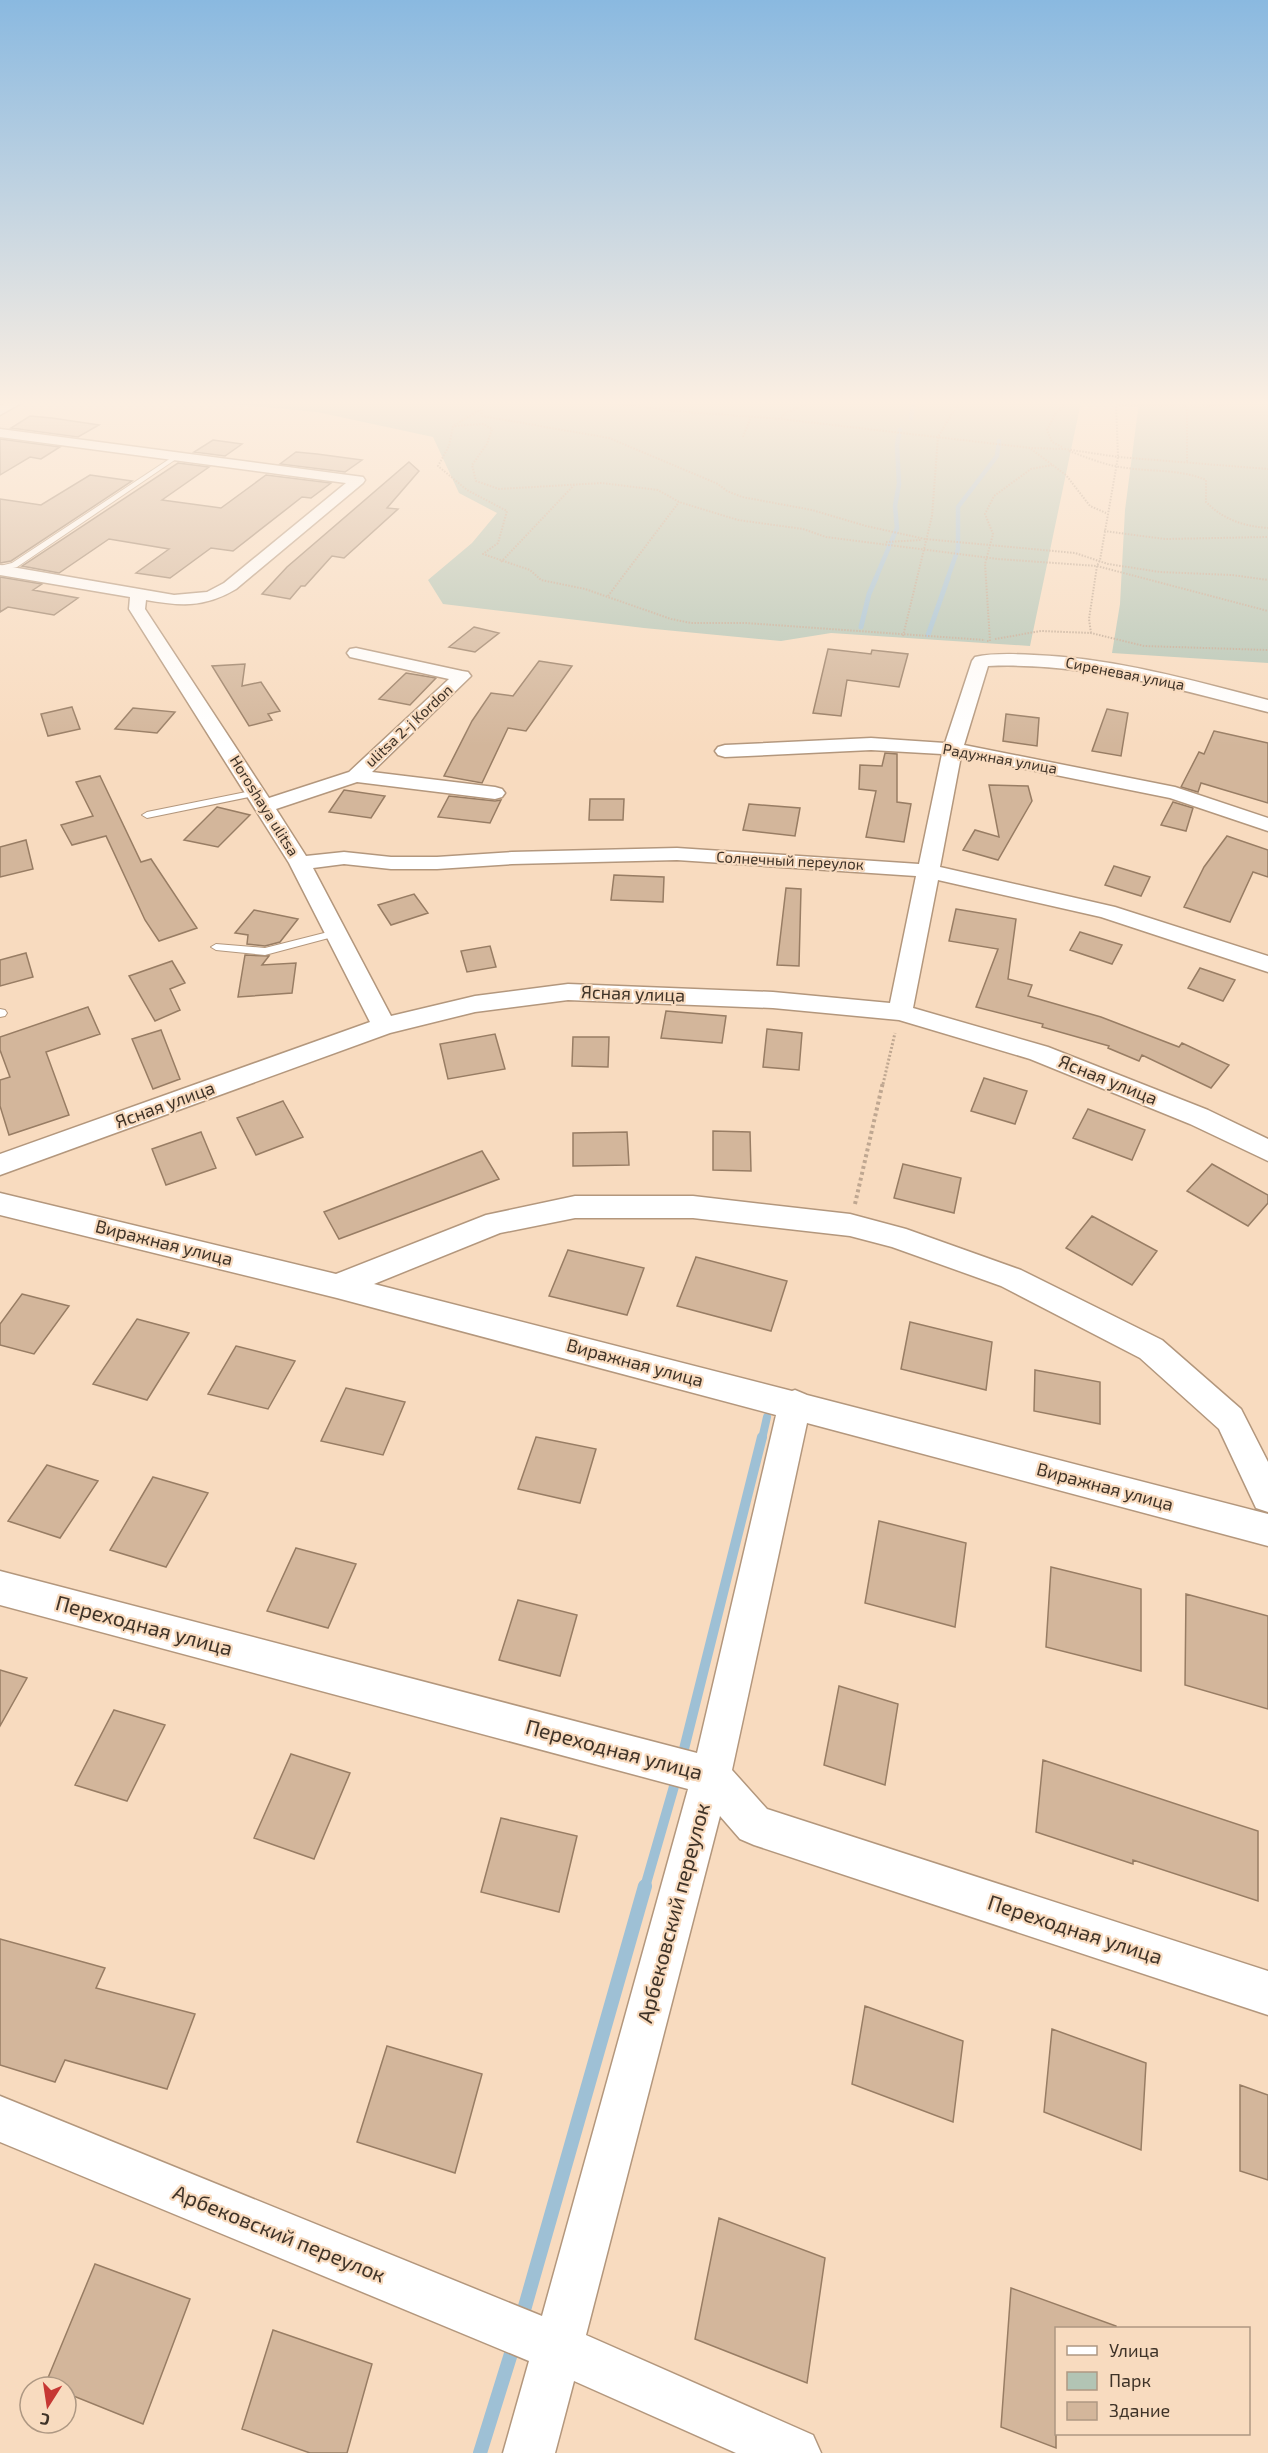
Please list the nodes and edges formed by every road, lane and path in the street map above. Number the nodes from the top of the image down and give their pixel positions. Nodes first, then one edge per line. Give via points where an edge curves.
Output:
1 (87, 516) edge
2 (314, 516) edge
3 (505, 516) edge
4 (544, 516) edge
5 (668, 516) edge
6 (726, 516) edge
7 (832, 516) edge
8 (932, 516) edge
9 (986, 516) edge
10 (1106, 516) edge
11 (1222, 516) edge
12 (1268, 528) edge
13 (1104, 531) junction
14 (1268, 537) edge
15 (925, 539) junction
16 (873, 543) junction
17 (992, 545) junction
18 (923, 548) junction
19 (988, 557) junction
20 (1100, 560) junction
21 (501, 562) junction
22 (1096, 566) junction
23 (0, 569) edge
24 (1268, 580) edge
25 (138, 594) junction
26 (609, 596) junction
27 (1268, 611) edge
28 (1090, 633) junction
29 (903, 636) junction
30 (990, 640) junction
31 (1268, 650) edge
32 (356, 653) dead end
33 (981, 661) junction
34 (1268, 706) edge
35 (953, 749) junction
36 (725, 751) dead end
37 (356, 776) junction
38 (495, 793) dead end
39 (261, 799) junction
40 (147, 815) dead end
41 (1268, 825) edge
42 (300, 863) junction
43 (929, 871) junction
44 (336, 933) junction
45 (216, 947) dead end
46 (1268, 964) edge
47 (900, 1012) junction
48 (384, 1026) junction
49 (1268, 1151) edge
50 (0, 1165) edge
51 (0, 1204) edge
52 (850, 1225) junction
53 (338, 1286) junction
54 (795, 1404) junction
55 (1268, 1497) edge
56 (1268, 1530) edge
57 (0, 1588) edge
58 (711, 1776) junction
59 (1268, 1993) edge
60 (0, 2119) edge
61 (558, 2349) junction
62 (529, 2453) edge
63 (795, 2453) edge

1 - 23 lane via 14,565
2 - 25 street via 230,586 211,597 174,600
3 - 21 path via 498,543 483,554
4 - 21 path
5 - 26 path
6 - 16 path
7 - 15 path
8 - 15 path
9 - 17 path via 993,534
10 - 13 path
11 - 12 path via 1240,525
13 - 14 path via 1199,540
13 - 20 path
15 - 16 path
15 - 17 path
15 - 18 path
16 - 18 path
17 - 19 path
17 - 20 path via 1075,553
18 - 19 path
18 - 29 path
19 - 22 path
19 - 30 path via 985,564
20 - 22 path
20 - 24 path via 1160,572
21 - 26 path via 530,570 542,580
22 - 27 path
22 - 28 path
23 - 25 street
25 - 39 street, Horoshaya ulitsa via 137,609
26 - 29 path via 691,623 746,623
28 - 30 path via 1041,631
28 - 31 path via 1144,646
29 - 30 path
30 - 33 path via 971,644 968,649
32 - 37 street, ulitsa 2-j Kordon via 462,676
33 - 34 street, Сиреневая улица via 1017,657 1072,663
33 - 35 street
35 - 36 street, Радужная улица via 871,744
35 - 41 street, Радужная улица via 1175,793
35 - 43 street
37 - 38 street, ulitsa 2-j Kordon
37 - 39 street, ulitsa 2-j Kordon
39 - 40 lane
39 - 42 street, Horoshaya ulitsa
42 - 43 street, Солнечный переулок via 344,858 437,863 677,854
42 - 44 street, Horoshaya ulitsa
43 - 46 street, Солнечный переулок via 1107,912
43 - 47 street
44 - 45 lane via 265,952
44 - 48 street, Horoshaya ulitsa
47 - 48 street, Ясная улица via 773,1000 568,992 475,1004
47 - 49 street, Ясная улица via 1039,1053 1199,1117
47 - 52 path
48 - 50 street, Ясная улица
51 - 53 street, Виражная улица
52 - 53 street via 693,1207 575,1207 496,1223
52 - 55 street via 1011,1278 1151,1348 1230,1419
53 - 54 street, Виражная улица
54 - 56 street, Виражная улица
54 - 58 street, Арбековский переулок
57 - 58 street, Переходная улица
58 - 59 street, Переходная улица via 754,1825
58 - 61 street, Арбековский переулок
60 - 61 street, Арбековский переулок
61 - 62 street, Арбековский переулок
61 - 63 street, Арбековский переулок

